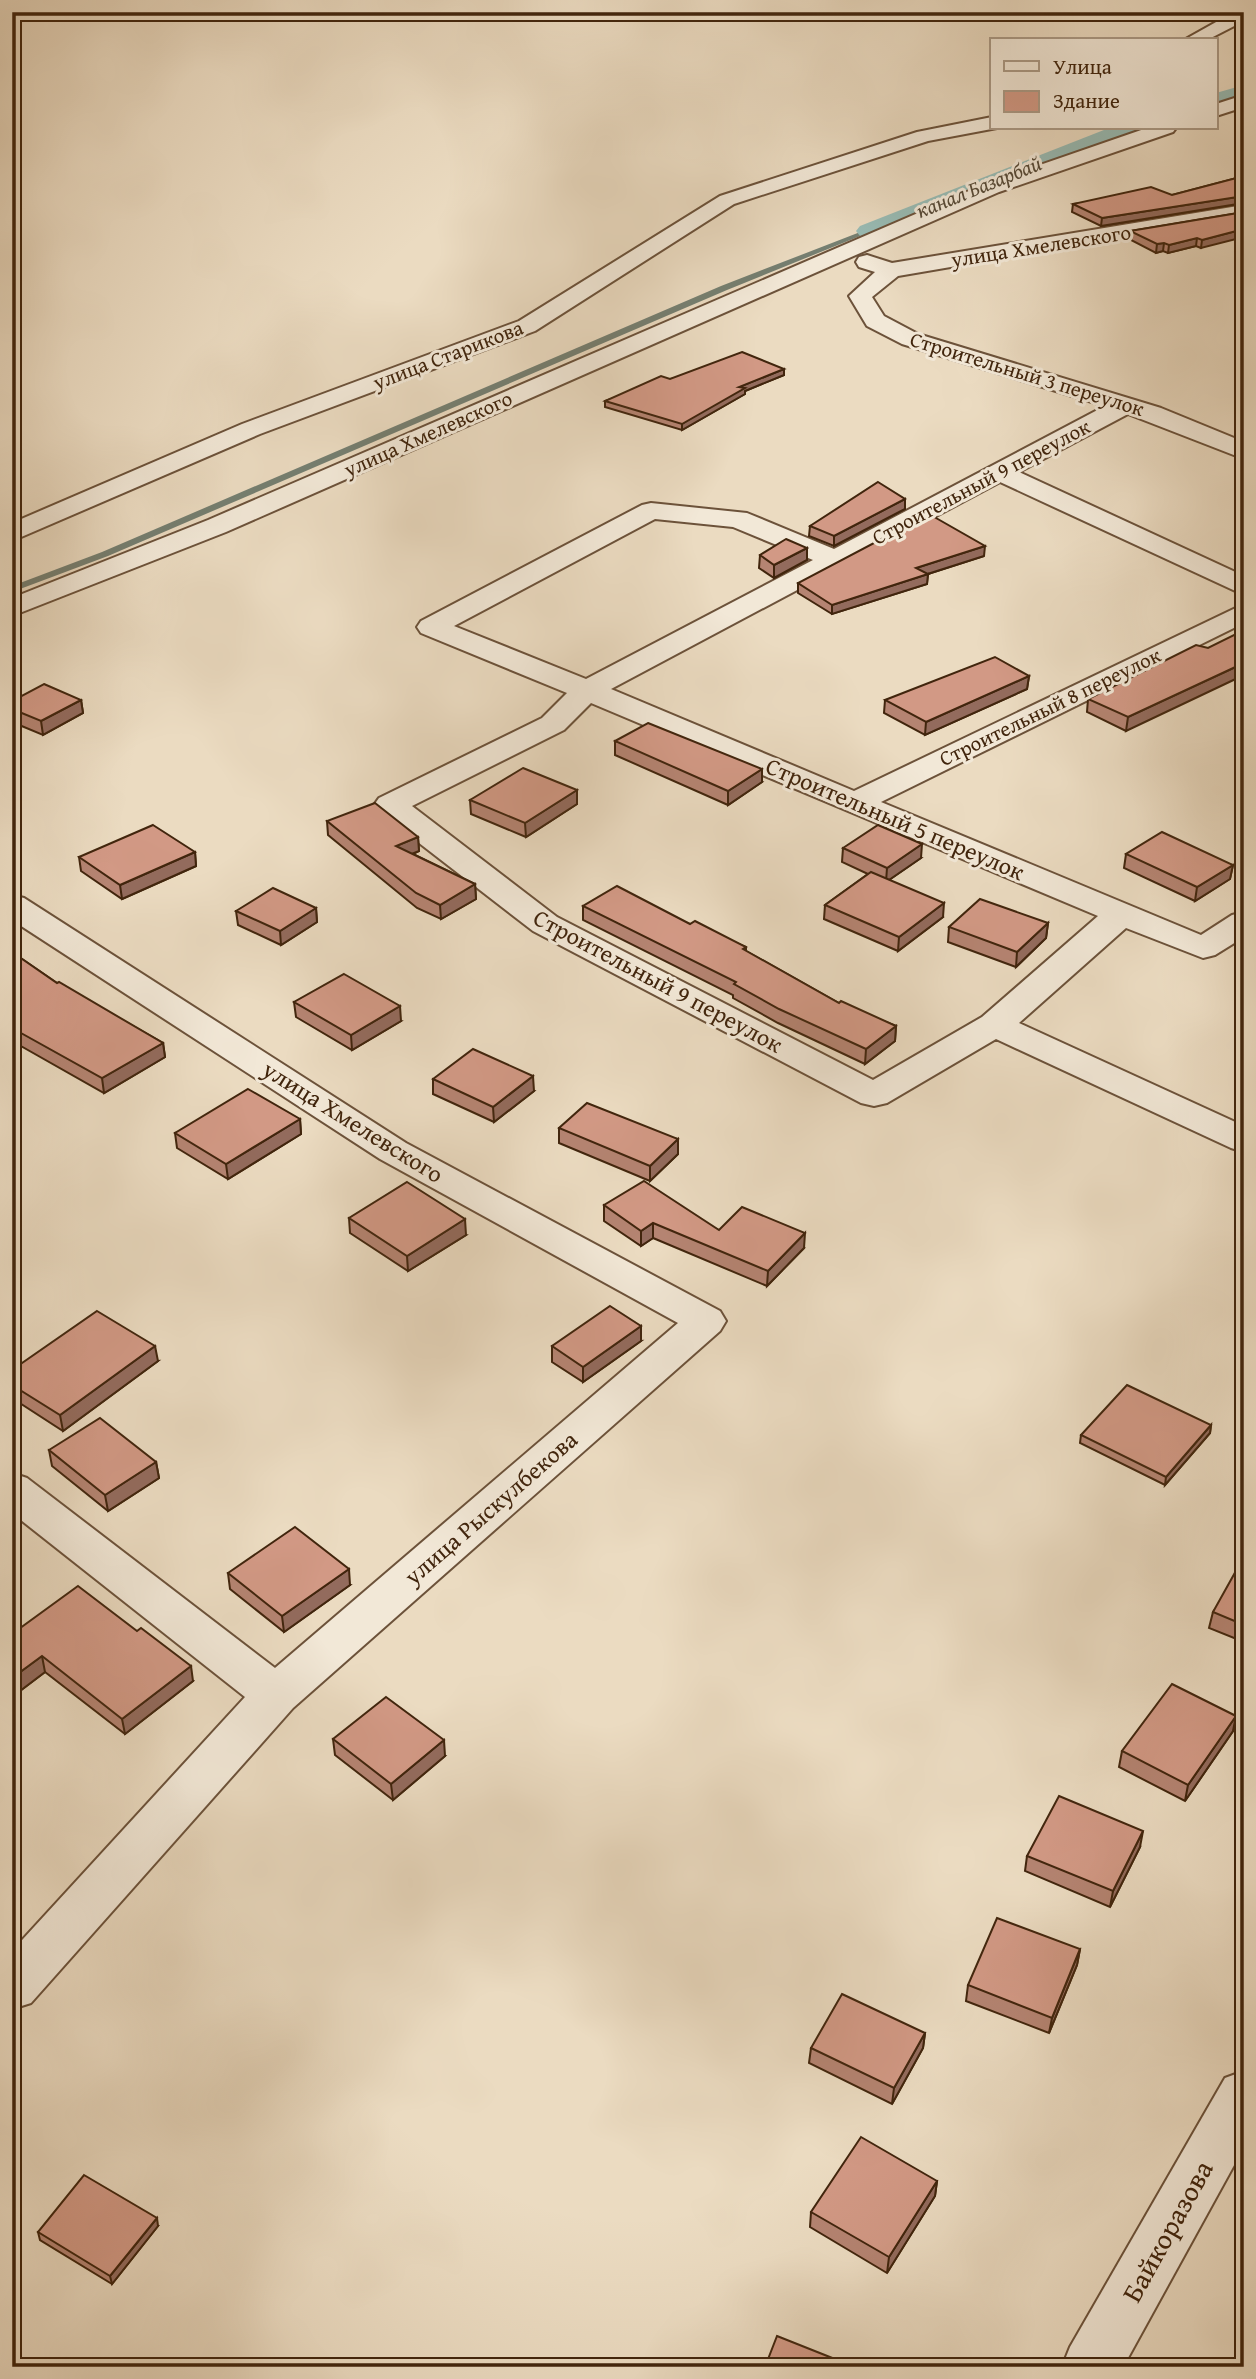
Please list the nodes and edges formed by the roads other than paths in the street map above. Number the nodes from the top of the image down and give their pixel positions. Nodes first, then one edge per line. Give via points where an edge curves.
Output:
1 (1244, 14) edge
2 (1197, 38) edge
3 (1244, 101) edge
4 (1218, 109) edge
5 (990, 123) edge
6 (1100, 130) dead end
7 (1160, 130) edge
8 (1133, 139) junction
9 (1244, 211) edge
10 (841, 253) junction
11 (891, 270) junction
12 (1126, 405) junction
13 (1244, 451) edge
14 (999, 472) junction
15 (12, 533) edge
16 (835, 559) junction
17 (1244, 587) edge
18 (12, 608) edge
19 (1244, 612) edge
20 (587, 690) junction
21 (856, 802) junction
22 (12, 905) edge
23 (1121, 914) junction
24 (1244, 922) edge
25 (995, 1025) junction
26 (1244, 1140) edge
27 (706, 1321) joint
28 (12, 1489) edge
29 (276, 1695) junction
30 (12, 1987) edge
31 (1244, 2095) edge
32 (1091, 2367) edge

1 - 2 street
3 - 4 street
5 - 15 street, улица Старикова via 924,136 727,200 527,326 251,429
6 - 8 street
7 - 8 street, улица Хмелевского
8 - 10 street, улица Хмелевского via 992,188
9 - 11 street, улица Хмелевского
10 - 11 street, улица Хмелевского
10 - 18 street, улица Хмелевского via 217,526
11 - 12 street, Строительный 3 переулок via 860,296 875,321 910,339
12 - 13 street, Строительный 3 переулок
12 - 14 street, Строительный 9 переулок
14 - 16 street, Строительный 9 переулок
14 - 17 street
16 - 20 street, Строительный 9 переулок
16 - 20 street via 738,519 651,511 431,627
19 - 21 street, Строительный 8 переулок
20 - 21 street, Строительный 5 переулок
20 - 25 street, Строительный 9 переулок via 554,724 390,805 545,924 874,1095
21 - 23 street, Строительный 5 переулок
22 - 27 street, улица Хмелевского via 393,1151
23 - 24 street, Строительный 5 переулок via 1203,948
23 - 25 street, Строительный 9 переулок
25 - 26 street
27 - 29 street, улица Рыскулбекова
28 - 29 street
29 - 30 street, улица Рыскулбекова
31 - 32 street, Байкоразова

